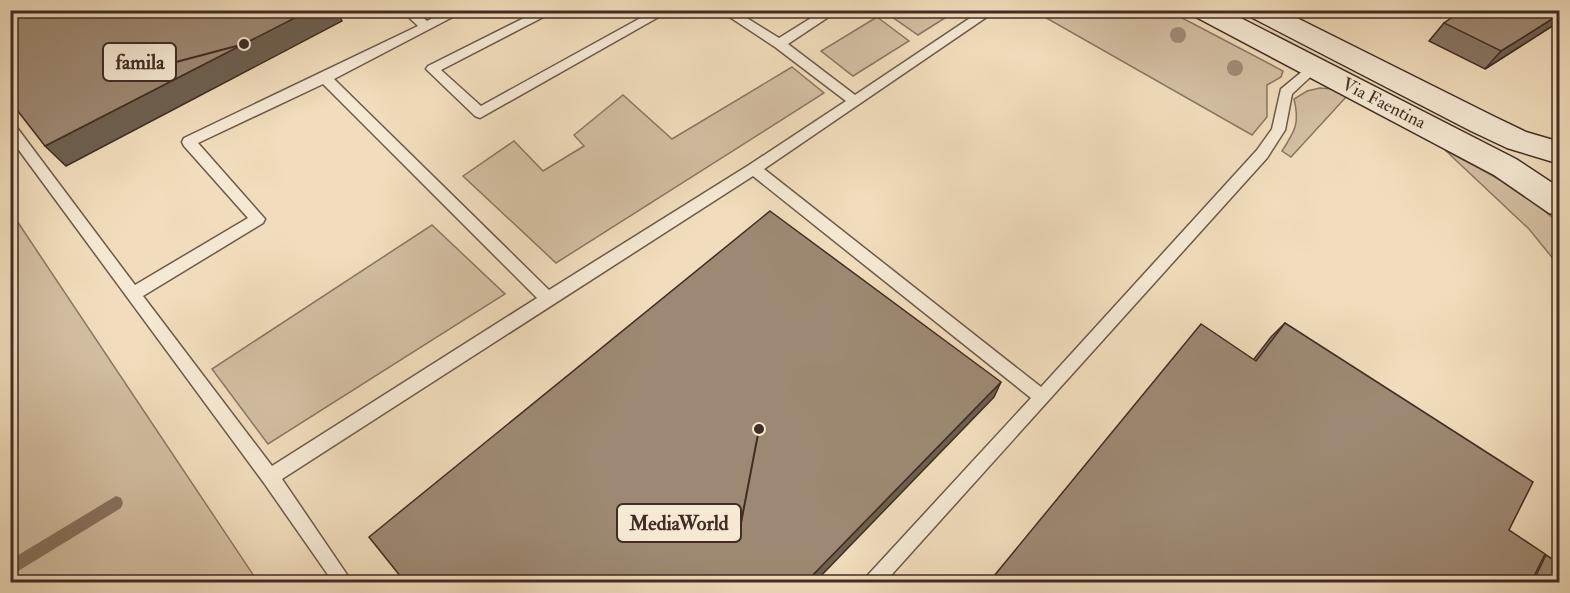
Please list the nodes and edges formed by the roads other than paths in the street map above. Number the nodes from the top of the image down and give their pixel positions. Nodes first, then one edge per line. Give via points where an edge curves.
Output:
1 (406, 10) edge
2 (460, 10) edge
3 (551, 10) edge
4 (665, 10) edge
5 (725, 10) edge
6 (833, 10) edge
7 (991, 10) edge
8 (1203, 10) edge
9 (1258, 10) edge
10 (426, 27) junction
11 (779, 44) junction
12 (1314, 68) junction
13 (325, 78) junction
14 (855, 101) junction
15 (10, 128) edge
16 (1560, 153) edge
17 (754, 169) junction
18 (1560, 204) edge
19 (133, 294) junction
20 (548, 298) junction
21 (1042, 397) junction
22 (270, 477) junction
23 (343, 582) edge
24 (873, 582) edge

1 - 10 lane
2 - 10 lane
3 - 4 lane via 432,69 480,112
5 - 11 lane
6 - 11 lane
7 - 14 lane
8 - 12 main road, Via Faentina
9 - 16 main road, Via Faentina via 1481,123 1517,140
10 - 13 lane
11 - 14 lane
12 - 18 main road, Via Faentina via 1505,167
12 - 21 lane via 1286,92 1278,130 1262,154
13 - 19 lane via 189,142 258,219
13 - 20 lane
14 - 17 lane
15 - 19 lane
17 - 20 lane
17 - 21 lane
19 - 22 lane
20 - 22 lane
21 - 24 lane
22 - 23 lane

